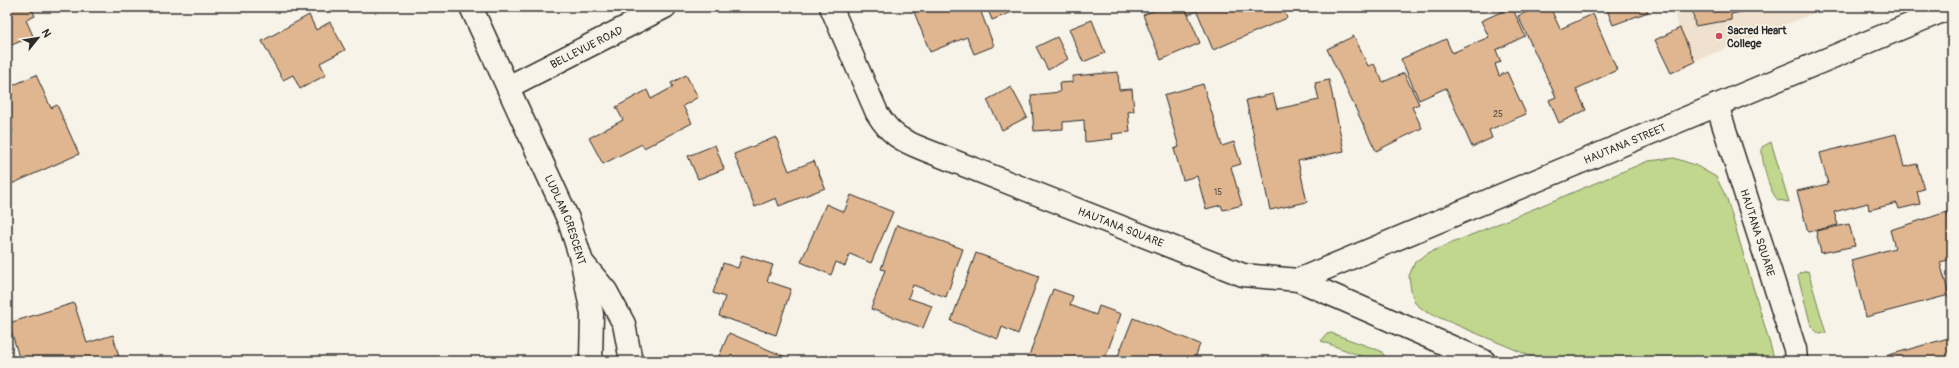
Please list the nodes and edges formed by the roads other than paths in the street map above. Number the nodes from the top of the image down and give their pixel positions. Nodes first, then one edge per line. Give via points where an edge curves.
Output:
1 (471, 7) edge
2 (665, 7) edge
3 (831, 7) edge
4 (1952, 7) edge
5 (508, 87) junction
6 (1717, 105) junction
7 (582, 262) junction
8 (1298, 280) junction
9 (591, 361) edge
10 (631, 361) edge
11 (1484, 361) edge
12 (1796, 361) edge

1 - 5 street, LUDLAM CRESCENT
2 - 5 street, BELLEVUE ROAD
3 - 8 street, HAUTANA SQUARE via 877,113 885,127 896,137 1243,275
4 - 6 street, HAUTANA STREET
5 - 7 street, LUDLAM CRESCENT via 568,221
6 - 8 street, HAUTANA STREET
6 - 12 street, HAUTANA SQUARE via 1795,349
7 - 9 street, LUDLAM CRESCENT via 592,314
7 - 10 street via 606,291 624,324
8 - 11 street, HAUTANA SQUARE

